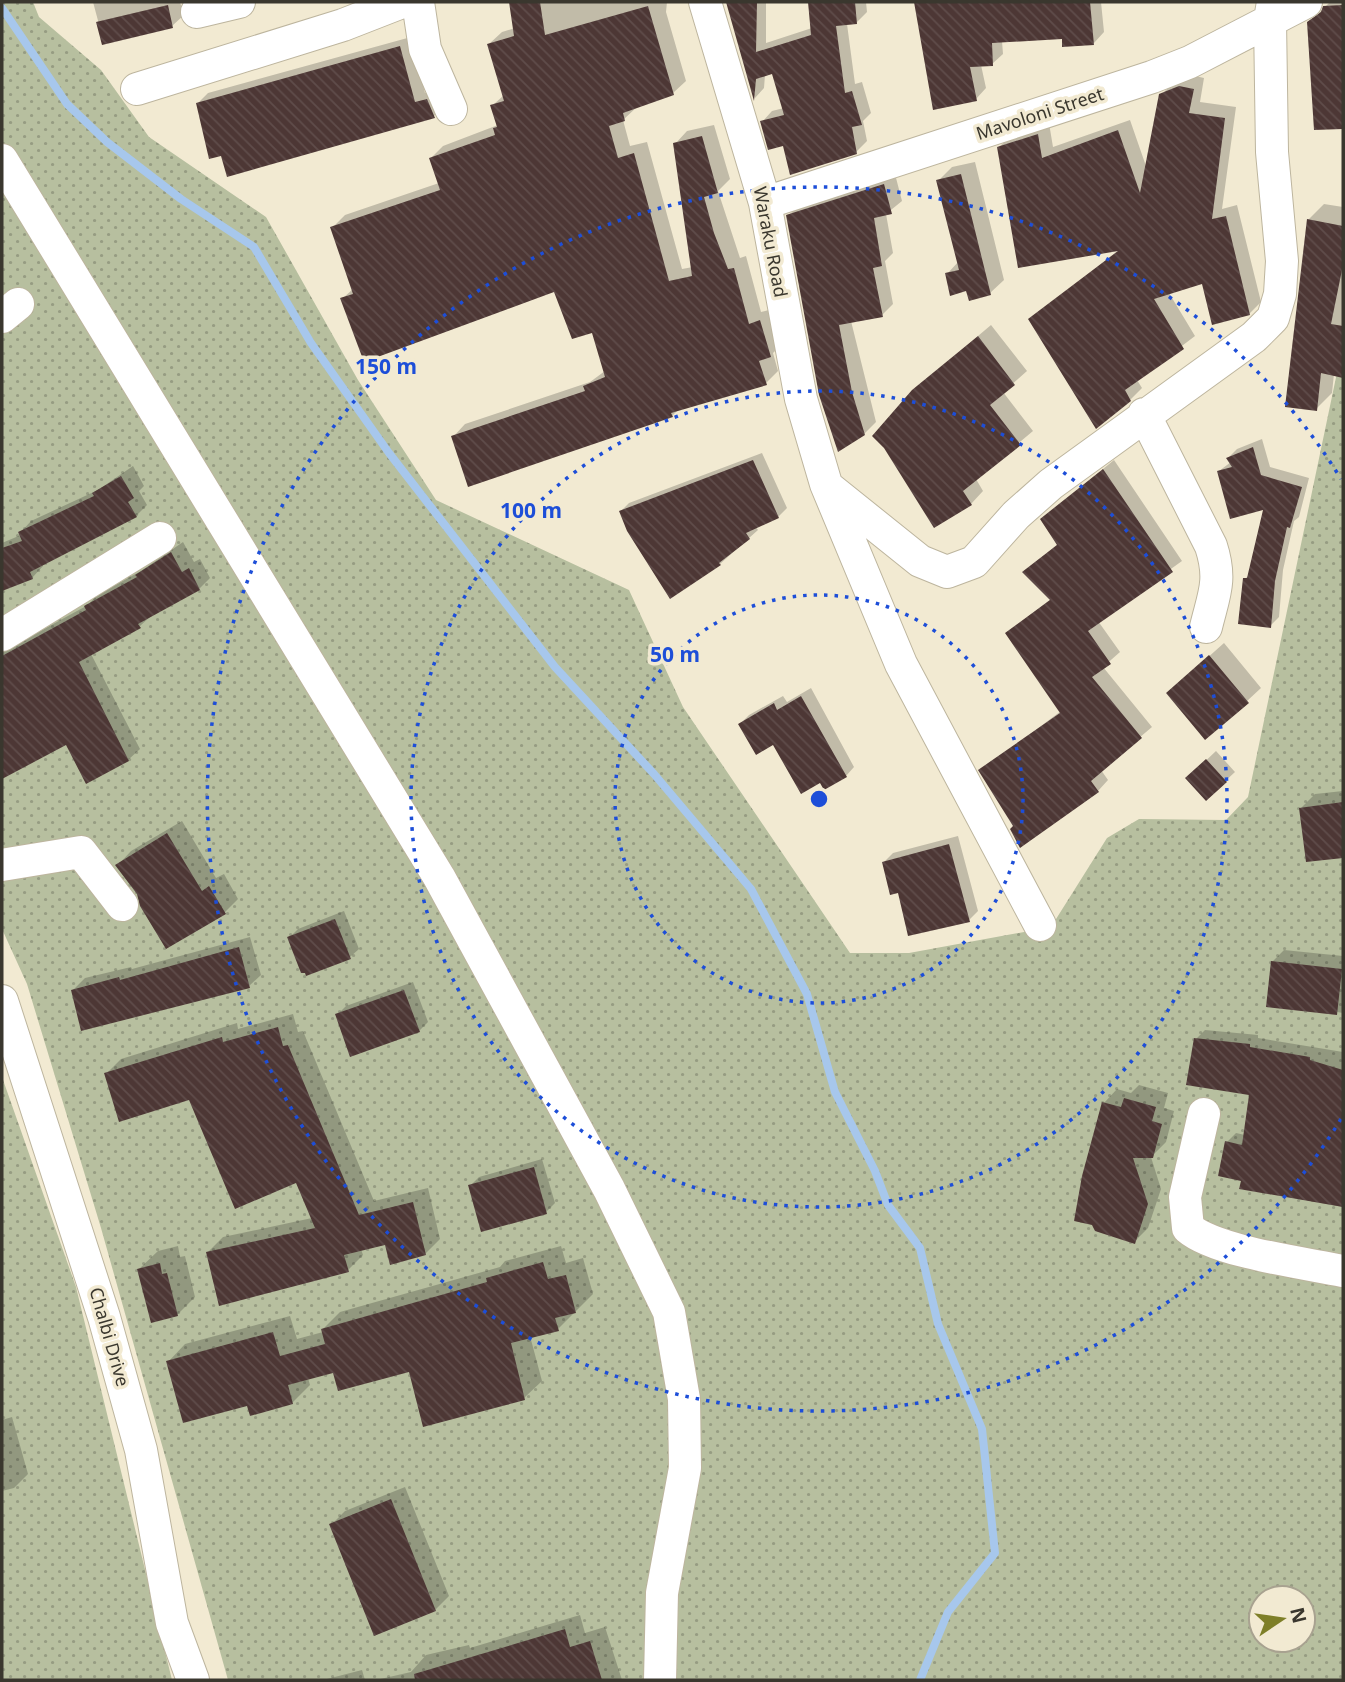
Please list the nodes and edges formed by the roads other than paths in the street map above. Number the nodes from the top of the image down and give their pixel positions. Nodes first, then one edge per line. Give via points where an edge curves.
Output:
1 (239, 2) edge
2 (402, 2) edge
3 (418, 2) edge
4 (705, 2) edge
5 (1306, 2) edge
6 (1271, 11) edge
7 (197, 12) dead end
8 (137, 89) dead end
9 (451, 109) dead end
10 (2, 160) edge
11 (765, 203) junction
12 (1144, 414) junction
13 (826, 484) junction
14 (160, 538) dead end
15 (1206, 627) dead end
16 (2, 635) edge
17 (2, 865) edge
18 (122, 905) dead end
19 (1040, 925) dead end
20 (2, 1001) edge
21 (1204, 1114) dead end
22 (1343, 1271) edge
23 (193, 1680) edge
24 (660, 1680) edge

1 - 7 street
2 - 8 street via 343,26
3 - 9 street via 425,49
4 - 11 street, Waraku Road
5 - 6 street, Mavoloni Street
6 - 11 street, Mavoloni Street via 1189,62 1152,77
6 - 12 street via 1272,152 1282,261 1273,318 1254,337
10 - 24 street via 439,877 608,1189 669,1312 684,1399 685,1468 662,1593
11 - 13 street, Waraku Road via 802,399
12 - 13 street via 1051,484 974,562 947,572 891,541
12 - 15 street via 1217,566
13 - 19 street, Waraku Road via 901,664
14 - 16 street
17 - 18 street via 81,852
20 - 23 street, Chalbi Drive via 104,1317 141,1450 172,1623
21 - 22 street via 1185,1197 1188,1228 1240,1249

